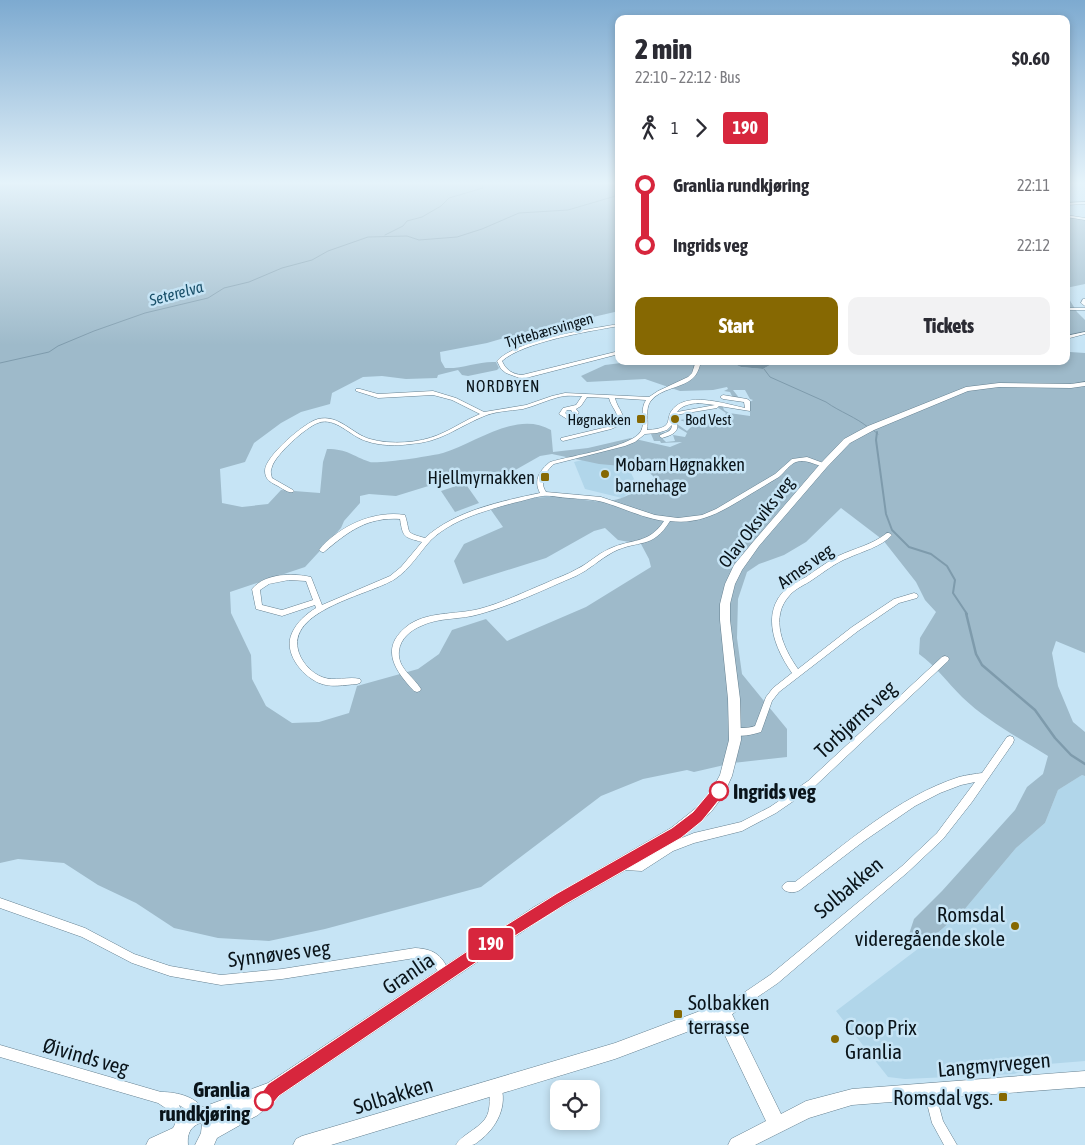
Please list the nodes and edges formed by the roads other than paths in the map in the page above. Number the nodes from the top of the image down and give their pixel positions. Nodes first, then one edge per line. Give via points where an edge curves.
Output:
1 (1085, 300) edge
2 (1085, 305) edge
3 (1070, 309) edge
4 (1085, 309) edge
5 (615, 326) edge
6 (1085, 333) edge
7 (1070, 337) edge
8 (615, 353) edge
9 (697, 365) edge
10 (1085, 384) edge
11 (358, 390) dead end
12 (585, 395) junction
13 (612, 397) junction
14 (722, 397) dead end
15 (650, 399) junction
16 (574, 410) dead end
17 (484, 414) junction
18 (673, 416) junction
19 (644, 432) junction
20 (662, 436) dead end
21 (563, 439) dead end
22 (824, 465) junction
23 (291, 491) dead end
24 (544, 494) junction
25 (668, 520) junction
26 (889, 535) dead end
27 (426, 542) junction
28 (322, 550) dead end
29 (914, 596) dead end
30 (318, 606) junction
31 (945, 659) dead end
32 (796, 674) junction
33 (357, 681) dead end
34 (416, 689) dead end
35 (735, 732) junction
36 (1010, 740) dead end
37 (983, 777) junction
38 (622, 865) junction
39 (787, 887) dead end
40 (0, 903) edge
41 (446, 975) junction
42 (723, 1014) junction
43 (0, 1051) edge
44 (1085, 1079) edge
45 (496, 1087) junction
46 (274, 1090) junction
47 (930, 1092) junction
48 (161, 1098) junction
49 (202, 1114) junction
50 (777, 1124) junction
51 (180, 1136) edge
52 (209, 1140) edge
53 (155, 1145) edge
54 (302, 1145) edge
55 (462, 1145) edge
56 (737, 1145) edge
57 (951, 1145) edge

1 - 2 street
3 - 4 street
5 - 8 street, Tyttebærsvingen via 522,348 503,355 499,361 503,370 522,377
6 - 7 street
9 - 15 street via 690,378
10 - 22 street, Olav Oksviks veg via 999,385 966,389 858,434
11 - 17 street via 384,396 433,393
12 - 13 street
12 - 16 street via 582,404
12 - 17 street via 558,395 528,406
13 - 15 street
13 - 21 street via 622,417 621,423
14 - 18 street via 747,402 748,410 686,403 679,406
15 - 19 street via 646,406
17 - 23 street via 446,435 415,443 368,440 356,436 336,421 315,422 276,455 268,468 270,478
18 - 19 street via 666,430
18 - 20 street via 675,428
19 - 24 street via 629,443 552,464 540,479 539,487
22 - 25 street via 806,459 794,460 718,511 703,517
22 - 35 street, Olav Oksviks veg via 744,559 730,584 725,604 725,628
24 - 25 street via 601,499
24 - 27 street via 457,520 434,533
25 - 34 street via 659,534 650,540 616,548 581,570 498,606 477,613 432,619 408,629 396,646 395,656 399,670
26 - 32 street, Arnes veg via 877,545 836,561 782,599 776,620 777,636
27 - 28 street via 409,536 404,532 403,517 393,516 353,525
27 - 30 street via 391,578
29 - 32 street via 896,602 855,629
30 - 30 street via 282,613 259,606 256,589 276,580 308,579
30 - 33 street via 294,634 293,644 300,664 318,680 332,683
31 - 38 street, Torbjørns veg via 811,784 773,810 742,826 670,847 642,866
32 - 35 street via 770,696 758,729
35 - 38 street, Olav Oksviks veg via 726,776 706,808 676,833
36 - 37 street, Solbakken
37 - 39 street, Solbakken via 969,777 911,802 797,887
37 - 42 street, Solbakken via 940,836 904,869 774,979
38 - 41 street, Granlia via 539,912
40 - 41 street, Synnøves veg via 85,933 132,958 170,971 221,980 415,953 436,958
41 - 46 street, Granlia
42 - 45 street, Solbakken
42 - 50 street
43 - 48 street, Øivinds veg
44 - 47 street, Langmyrvegen
45 - 54 street, Solbakken
45 - 55 street via 493,1120 488,1128
46 - 49 street, Granlia
46 - 52 street, Granlia via 264,1101
47 - 50 street, Langmyrvegen via 835,1100
47 - 57 street via 938,1123
48 - 49 street, Øivinds veg via 189,1102
48 - 51 street via 174,1107
49 - 51 street, Granlia via 190,1117
49 - 52 street, Granlia via 210,1121
50 - 56 street, Langmyrvegen
51 - 53 street, Granlia

